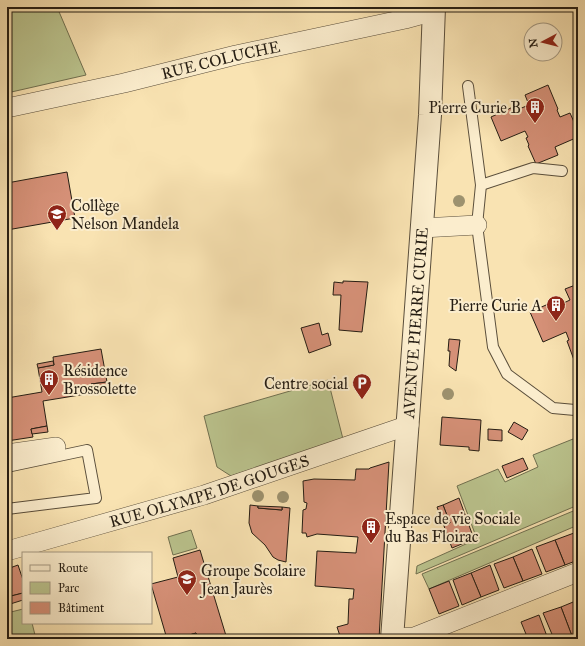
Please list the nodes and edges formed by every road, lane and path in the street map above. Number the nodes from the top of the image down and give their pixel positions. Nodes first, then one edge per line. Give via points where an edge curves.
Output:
1 (434, 9) edge
2 (468, 86) dead end
3 (7, 108) edge
4 (562, 171) dead end
5 (481, 185) junction
6 (477, 225) junction
7 (422, 228) junction
8 (578, 408) edge
9 (409, 425) junction
10 (56, 447) dead end
11 (7, 454) edge
12 (7, 467) edge
13 (7, 509) edge
14 (7, 551) edge
15 (578, 572) edge
16 (392, 638) edge

1 - 3 street, RUE COLUCHE via 405,19
1 - 7 street, AVENUE PIERRE CURIE
2 - 5 lane
4 - 5 lane via 533,168
5 - 6 lane
6 - 7 street
6 - 8 lane via 493,347 507,374 554,408
7 - 9 street, AVENUE PIERRE CURIE
9 - 14 street, RUE OLYMPE DE GOUGES via 204,496
9 - 16 street, AVENUE PIERRE CURIE
10 - 11 street
12 - 13 lane via 87,450 96,498
15 - 16 street via 414,637

